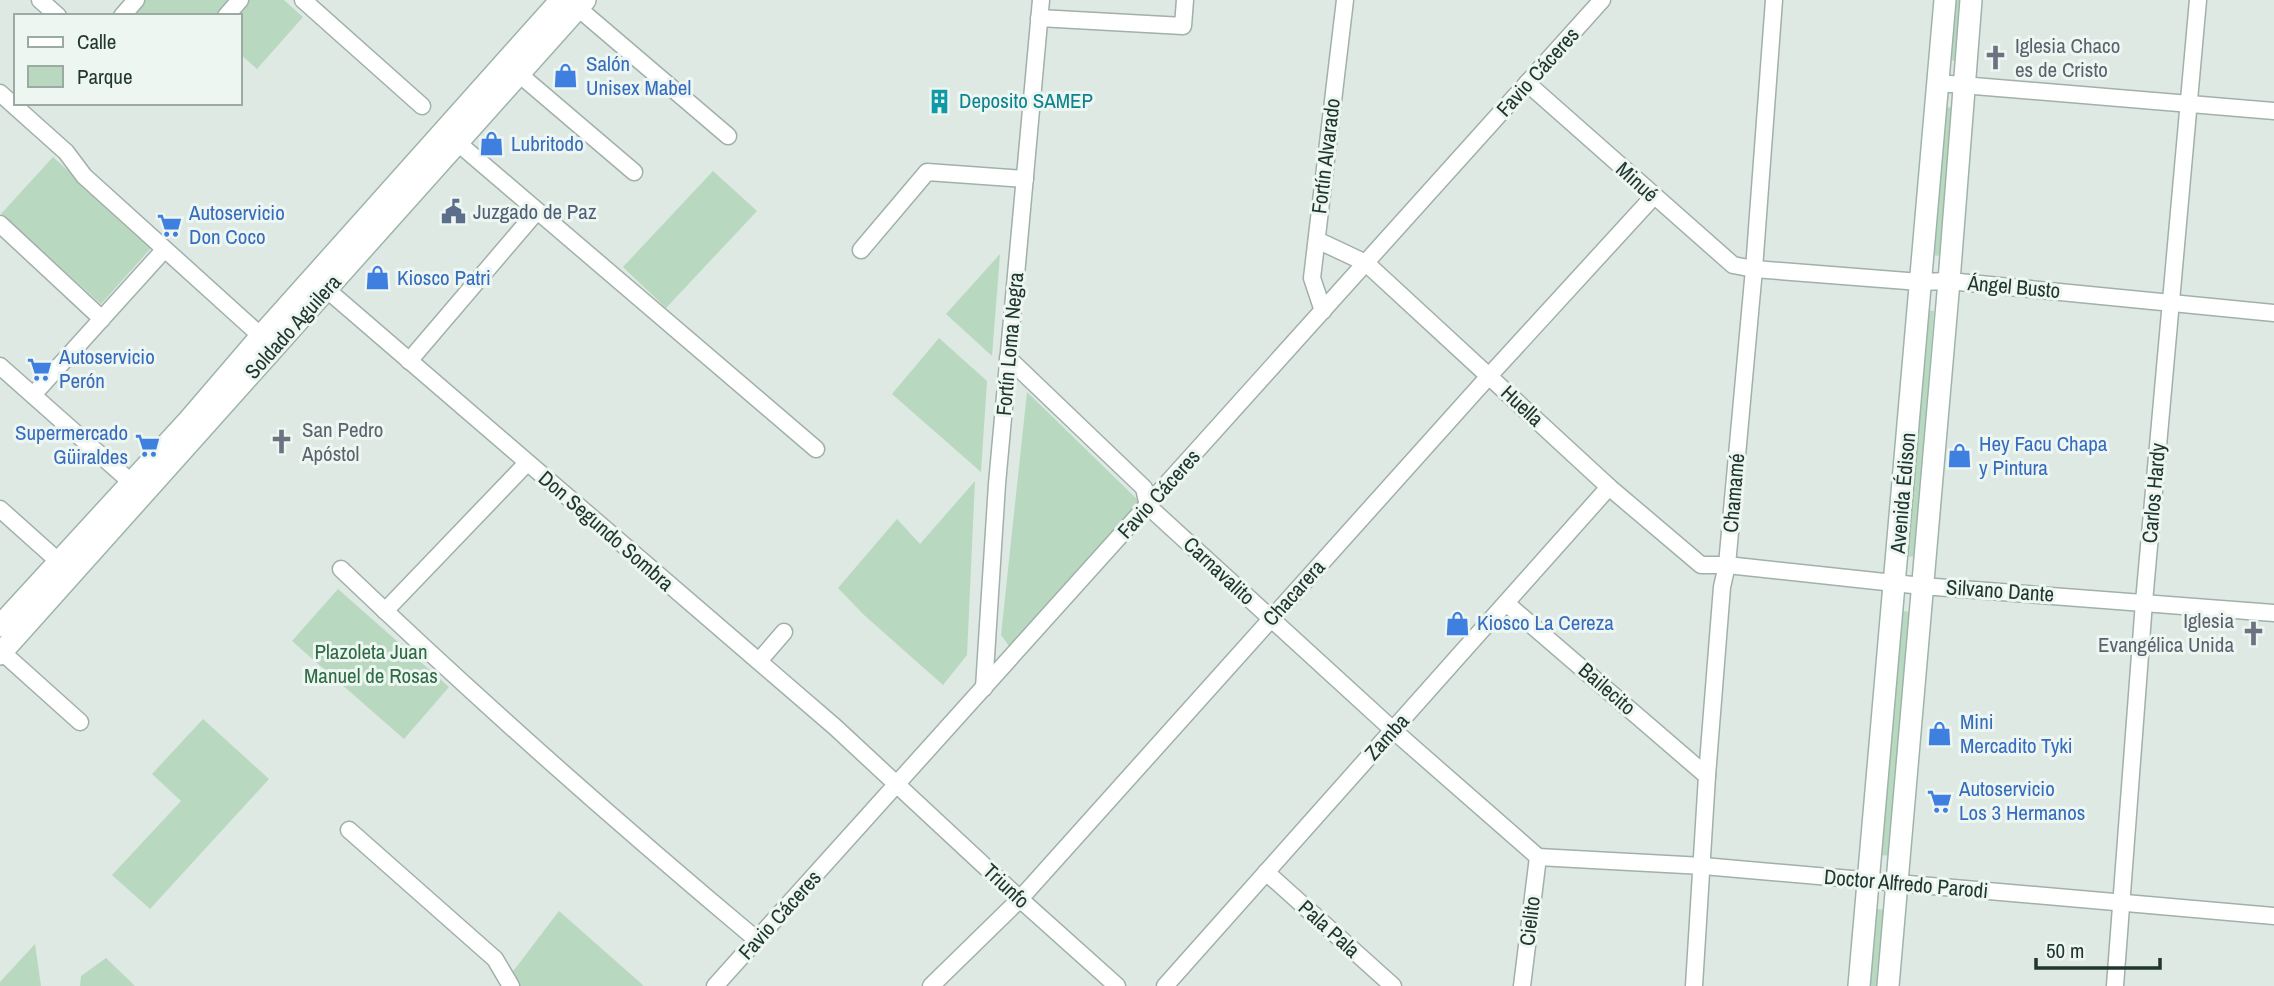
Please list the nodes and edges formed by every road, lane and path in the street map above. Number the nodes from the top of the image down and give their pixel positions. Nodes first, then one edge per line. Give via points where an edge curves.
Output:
1 (40, 0) edge
2 (135, 0) edge
3 (240, 0) edge
4 (303, 0) edge
5 (1041, 0) edge
6 (1185, 0) edge
7 (1345, 0) edge
8 (1602, 0) edge
9 (1774, 0) edge
10 (1945, 0) edge
11 (1971, 0) edge
12 (2197, 0) edge
13 (575, 3) edge
14 (56, 14) edge
15 (124, 14) edge
16 (228, 14) edge
17 (1039, 19) junction
18 (519, 74) junction
19 (1527, 83) junction
20 (1938, 83) junction
21 (1964, 85) junction
22 (0, 93) edge
23 (2189, 104) junction
24 (422, 106) dead end
25 (2274, 111) edge
26 (451, 136) junction
27 (728, 136) dead end
28 (634, 172) dead end
29 (1025, 179) junction
30 (1654, 197) junction
31 (537, 211) junction
32 (0, 224) edge
33 (1317, 240) junction
34 (164, 250) junction
35 (861, 250) dead end
36 (1366, 263) junction
37 (1754, 269) junction
38 (1949, 281) junction
39 (1920, 282) junction
40 (320, 284) junction
41 (2170, 302) junction
42 (1323, 311) junction
43 (2274, 313) edge
44 (102, 318) junction
45 (261, 335) junction
46 (1008, 358) junction
47 (409, 361) junction
48 (0, 366) edge
49 (1489, 376) junction
50 (33, 395) junction
51 (184, 437) junction
52 (816, 449) dead end
53 (527, 463) junction
54 (132, 483) junction
55 (1609, 487) junction
56 (1148, 506) junction
57 (0, 509) edge
58 (1727, 565) junction
59 (66, 567) junction
60 (341, 569) dead end
61 (1895, 583) junction
62 (1922, 586) junction
63 (2144, 602) junction
64 (1506, 603) junction
65 (385, 611) junction
66 (2274, 613) edge
67 (1271, 619) junction
68 (0, 626) edge
69 (784, 632) dead end
70 (1, 653) edge
71 (759, 661) junction
72 (984, 688) junction
73 (80, 722) dead end
74 (1393, 730) junction
75 (1707, 776) junction
76 (897, 785) junction
77 (349, 830) dead end
78 (1538, 857) junction
79 (1703, 866) junction
80 (1266, 872) junction
81 (1869, 881) junction
82 (1896, 882) junction
83 (1020, 899) junction
84 (2123, 903) junction
85 (2274, 916) edge
86 (757, 940) junction
87 (511, 986) edge
88 (715, 986) edge
89 (931, 986) edge
90 (1116, 986) edge
91 (1165, 986) edge
92 (1393, 986) edge
93 (1522, 986) edge
94 (1694, 986) edge
95 (1859, 986) edge
96 (1888, 986) edge
97 (2115, 986) edge

1 - 14 street
2 - 15 street
3 - 16 street
4 - 24 street
5 - 17 street, Fortín Loma Negra
6 - 17 street via 1183,26
7 - 33 street, Fortín Alvarado
8 - 19 street, Favio Cáceres
9 - 37 street, Chamamé
10 - 20 main road, Avenida Édison
11 - 21 main road, Avenida Édison
12 - 23 street, Carlos Hardy
13 - 18 main road, Soldado Aguilera
13 - 26 main road, Soldado Aguilera
13 - 27 street
17 - 29 street, Fortín Loma Negra
18 - 26 main road, Soldado Aguilera
18 - 28 street
19 - 30 street, Minué
19 - 36 street, Favio Cáceres
20 - 21 street
20 - 39 main road, Avenida Édison
21 - 23 street
21 - 38 main road, Avenida Édison
22 - 34 street
23 - 25 street
23 - 41 street, Carlos Hardy
26 - 31 street
26 - 40 main road, Soldado Aguilera
29 - 35 street via 927,172
29 - 46 street, Fortín Loma Negra
30 - 37 street, Minué via 1733,265
30 - 49 street, Chacarera
31 - 47 street
31 - 52 street
32 - 44 street
33 - 36 street, Huella
33 - 42 street, Fortín Alvarado via 1312,278
34 - 44 street
34 - 45 street
36 - 42 street, Favio Cáceres
36 - 49 street, Huella
37 - 39 street, Ángel Busto
37 - 58 street, Chamamé
38 - 39 street, Ángel Busto
38 - 41 street, Ángel Busto
38 - 62 main road, Avenida Édison
39 - 61 main road, Avenida Édison
40 - 45 main road, Soldado Aguilera
40 - 47 street, Don Segundo Sombra
40 - 51 main road, Soldado Aguilera
41 - 43 street, Ángel Busto
41 - 63 street, Carlos Hardy
42 - 56 street, Favio Cáceres
44 - 50 street
45 - 51 main road, Soldado Aguilera
46 - 56 street, Carnavalito via 1144,488
46 - 72 street, Fortín Loma Negra
47 - 53 street, Don Segundo Sombra
48 - 50 street
49 - 55 street, Huella
49 - 67 street, Chacarera
50 - 54 street
51 - 54 main road, Soldado Aguilera
51 - 59 main road, Soldado Aguilera
53 - 65 street
53 - 71 street, Don Segundo Sombra
54 - 59 main road, Soldado Aguilera
55 - 58 street, Huella via 1701,565
55 - 64 street, Zamba
56 - 67 street, Carnavalito
56 - 72 street, Favio Cáceres
57 - 59 street
58 - 61 street, Silvano Dante
58 - 75 street, Chamamé
59 - 68 main road, Soldado Aguilera
59 - 70 main road, Soldado Aguilera
60 - 65 street
61 - 62 street, Silvano Dante
61 - 81 main road, Avenida Édison
62 - 63 street, Silvano Dante
62 - 82 main road, Avenida Édison
63 - 66 street, Silvano Dante
63 - 84 street, Carlos Hardy
64 - 74 street, Zamba
64 - 75 street, Bailecito
65 - 86 street
67 - 74 street, Carnavalito
67 - 83 street, Chacarera
69 - 71 street
70 - 73 street
71 - 76 street, Don Segundo Sombra
72 - 76 street, Favio Cáceres
74 - 78 street, Carnavalito
74 - 80 street, Zamba
75 - 79 street, Chamamé
76 - 83 street, Triunfo
76 - 86 street, Favio Cáceres
77 - 87 street via 495,959
78 - 79 street, Doctor Alfredo Parodi
78 - 93 street, Cielito
79 - 81 street, Doctor Alfredo Parodi
79 - 94 street, Chamamé
80 - 91 street, Zamba
80 - 92 street, Pala Pala
81 - 82 street, Doctor Alfredo Parodi
81 - 95 main road, Avenida Édison
82 - 84 street, Doctor Alfredo Parodi
82 - 96 main road, Avenida Édison
83 - 89 street, Chacarera
83 - 90 street, Triunfo
84 - 85 street, Doctor Alfredo Parodi
84 - 97 street, Carlos Hardy
86 - 88 street, Favio Cáceres

